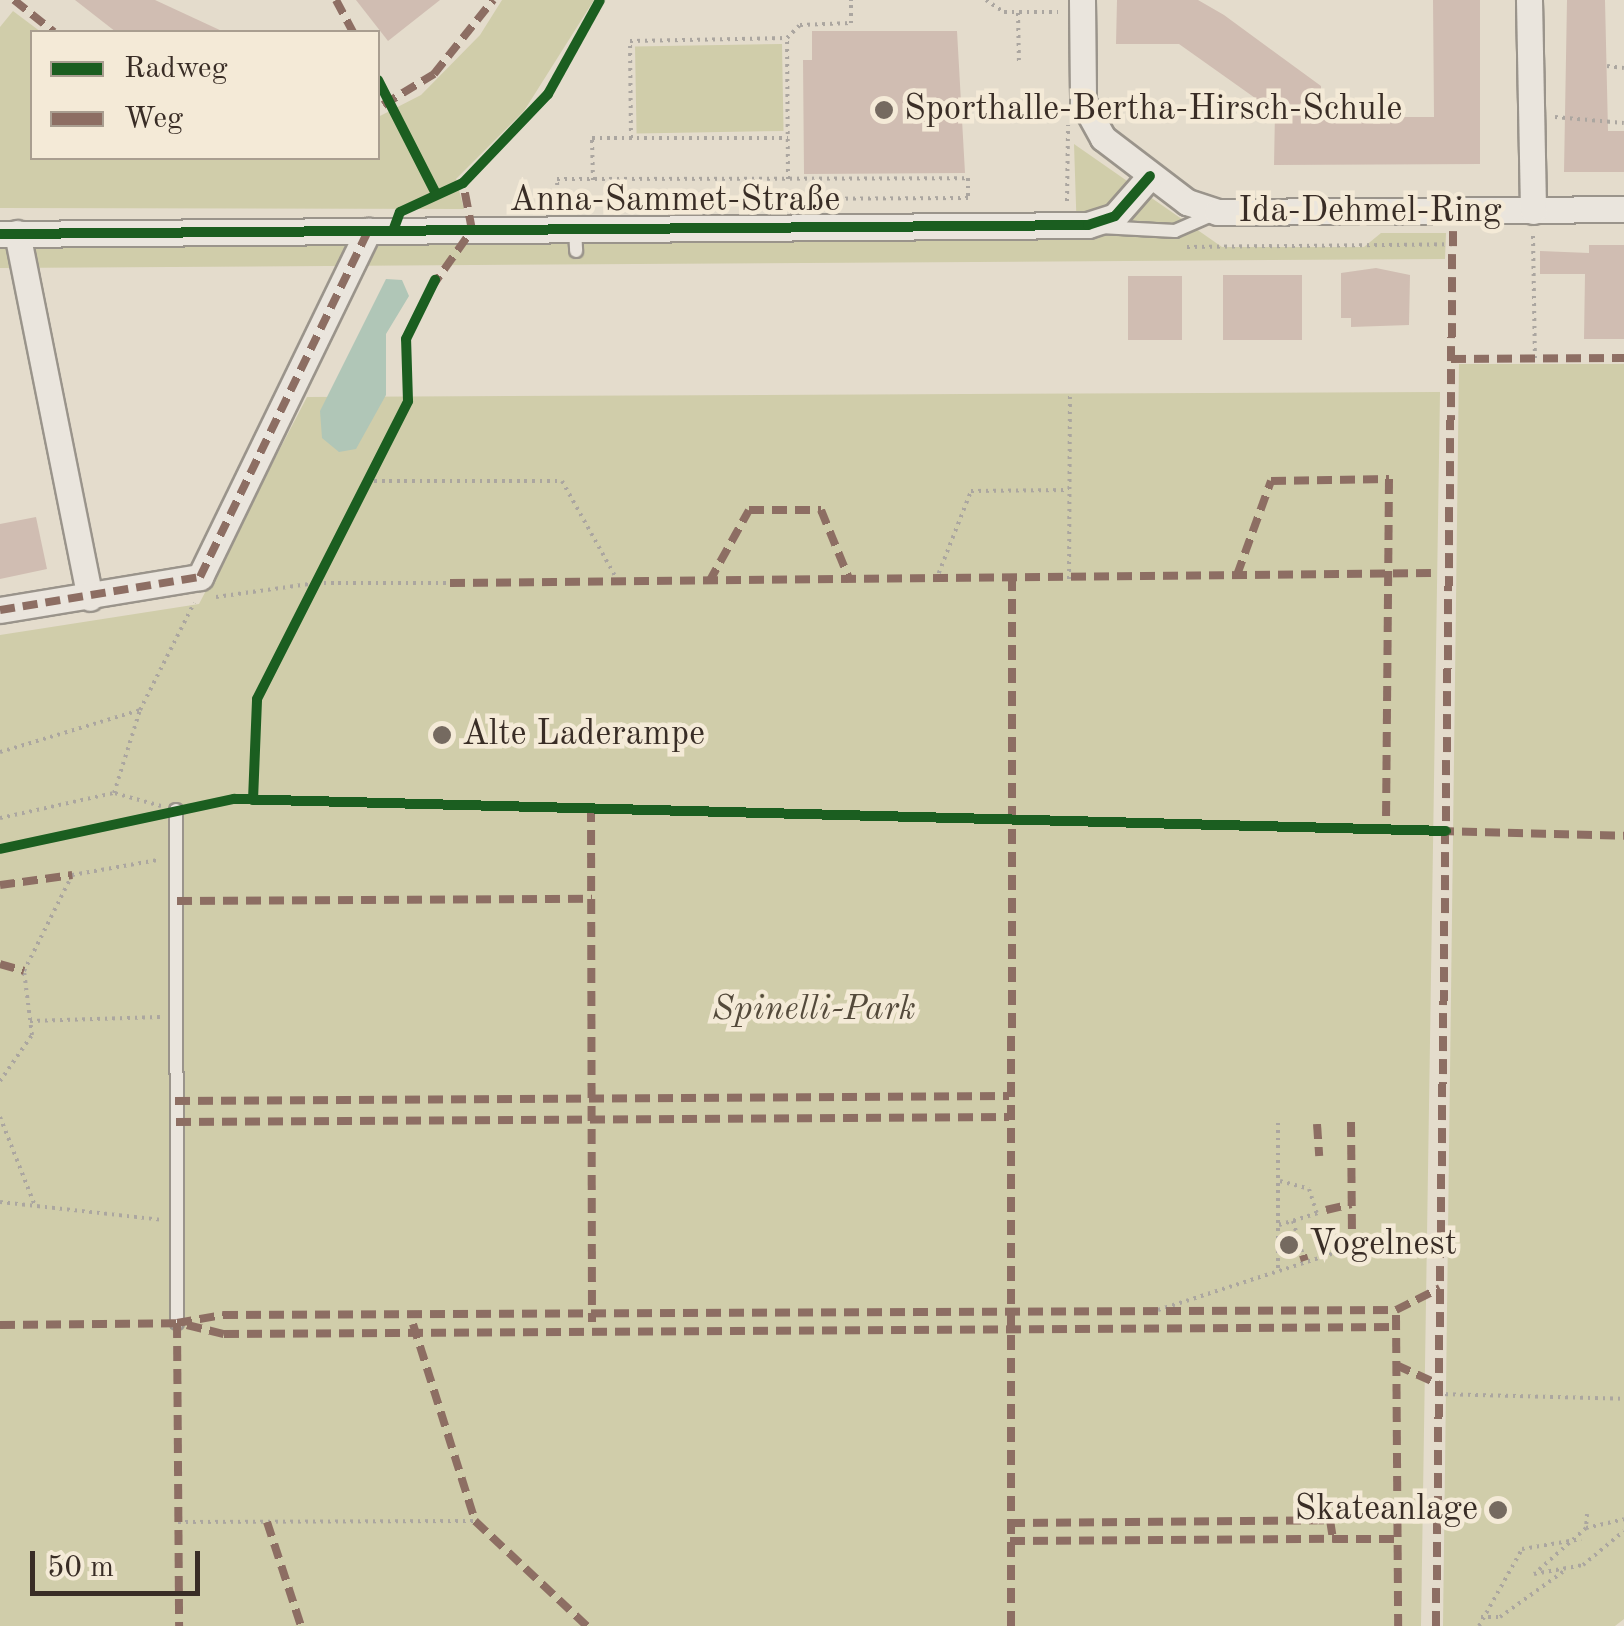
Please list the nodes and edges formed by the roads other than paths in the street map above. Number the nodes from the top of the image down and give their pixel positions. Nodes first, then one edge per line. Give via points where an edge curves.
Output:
1 (1082, 0) edge
2 (1529, 0) edge
3 (1150, 176) junction
4 (1624, 210) edge
5 (1532, 211) junction
6 (1217, 212) junction
7 (1077, 226) junction
8 (8, 233) edge
9 (363, 242) junction
10 (90, 598) junction
11 (0, 610) edge
12 (176, 810) road end
13 (177, 1323) dead end

1 - 3 street, Ida-Dehmel-Ring via 1082,102 1103,138
2 - 5 street
3 - 6 street, Ida-Dehmel-Ring
3 - 7 street via 1115,216
4 - 5 street, Ida-Dehmel-Ring
5 - 6 street, Ida-Dehmel-Ring
6 - 7 lane via 1175,231
7 - 9 street, Anna-Sammet-Straße
8 - 9 street, Anna-Sammet-Straße
8 - 10 street
9 - 10 street via 200,577
10 - 11 street
12 - 13 lane

